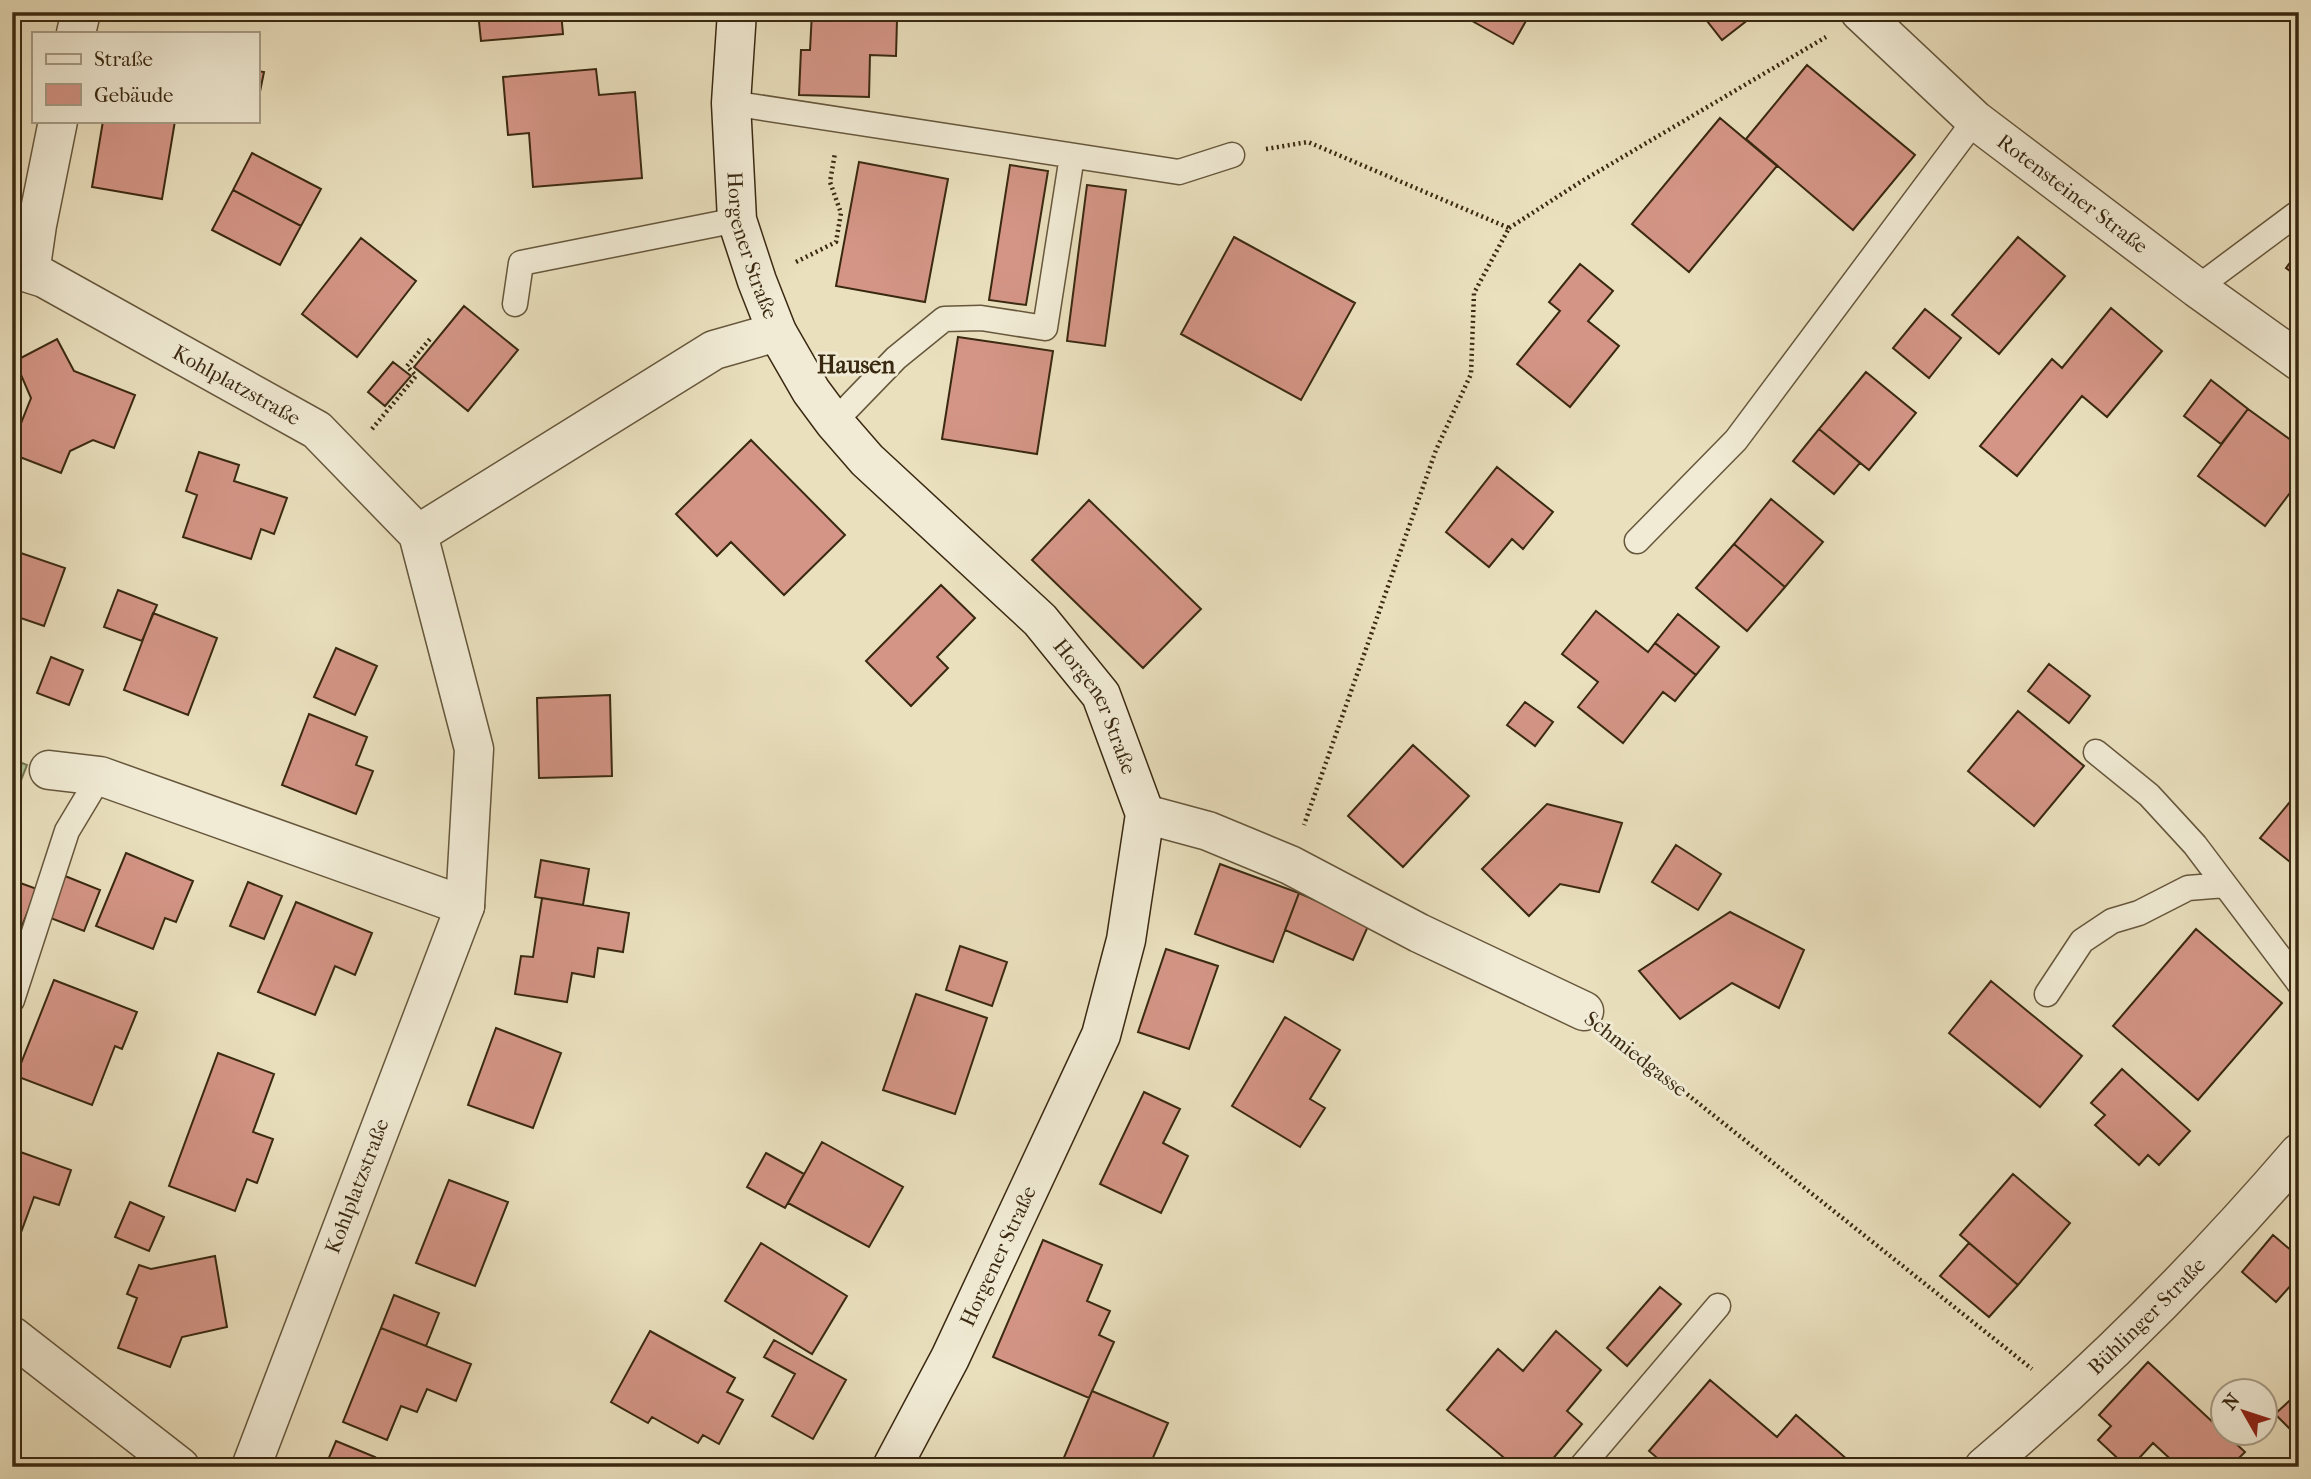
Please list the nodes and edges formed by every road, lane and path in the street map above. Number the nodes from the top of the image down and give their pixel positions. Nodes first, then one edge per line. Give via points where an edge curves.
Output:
1 (81, 12) edge
2 (737, 12) edge
3 (1861, 14) edge
4 (76, 32) edge
5 (731, 103) junction
6 (841, 120) junction
7 (1975, 120) junction
8 (58, 122) edge
9 (1232, 155) joint
10 (1072, 156) junction
11 (2299, 212) edge
12 (737, 220) junction
13 (1509, 228) junction
14 (21, 270) edge
15 (757, 281) junction
16 (2197, 288) junction
17 (515, 304) dead end
18 (777, 332) junction
19 (430, 339) dead end
20 (2299, 361) edge
21 (834, 422) junction
22 (346, 459) junction
23 (418, 534) junction
24 (1637, 541) dead end
25 (2096, 752) dead end
26 (49, 770) dead end
27 (100, 776) junction
28 (1145, 814) junction
29 (1290, 866) junction
30 (2225, 885) junction
31 (465, 906) junction
32 (2299, 983) edge
33 (2047, 994) dead end
34 (12, 1000) edge
35 (1584, 1011) joint
36 (2299, 1153) edge
37 (1718, 1306) dead end
38 (12, 1336) edge
39 (2066, 1396) junction
40 (180, 1467) edge
41 (251, 1467) edge
42 (892, 1467) edge
43 (1581, 1467) edge
44 (1984, 1467) edge

1 - 4 street
2 - 5 street, Horgener Straße
3 - 7 street, Rotensteiner Straße
3 - 13 path
5 - 6 lane
5 - 12 street, Horgener Straße
6 - 10 lane
6 - 15 path via 830,182 841,213 836,242
7 - 16 street, Rotensteiner Straße
7 - 24 lane via 1736,440
8 - 14 street via 37,225
9 - 10 lane via 1179,172
9 - 13 path via 1308,142
10 - 21 lane via 1045,328 981,317 944,319 896,358
11 - 16 lane
12 - 15 street, Horgener Straße
12 - 17 lane via 521,263
13 - 29 path via 1474,293 1471,374 1436,450
14 - 22 street, Kohlplatzstraße via 44,278 317,430
15 - 18 street, Horgener Straße
16 - 20 street, Rotensteiner Straße
18 - 21 street, Horgener Straße
18 - 23 street via 714,350
19 - 22 path via 407,366 416,376
21 - 28 street, Horgener Straße via 866,460 1040,620 1101,695
22 - 23 street, Kohlplatzstraße
23 - 31 street, Kohlplatzstraße via 474,749
25 - 30 lane via 2149,795
26 - 27 street
27 - 31 street
27 - 34 lane via 67,831
28 - 29 street, Schmiedgasse via 1208,831
28 - 42 street, Horgener Straße via 1126,940 1101,1035 950,1358
29 - 35 street, Schmiedgasse
30 - 32 lane
30 - 33 lane via 2188,888 2112,921 2082,941
31 - 41 street, Kohlplatzstraße
35 - 39 path, Schmiedgasse
36 - 39 street, Bühlinger Straße via 2253,1207
37 - 43 lane
38 - 40 street
39 - 44 street, Bühlinger Straße

